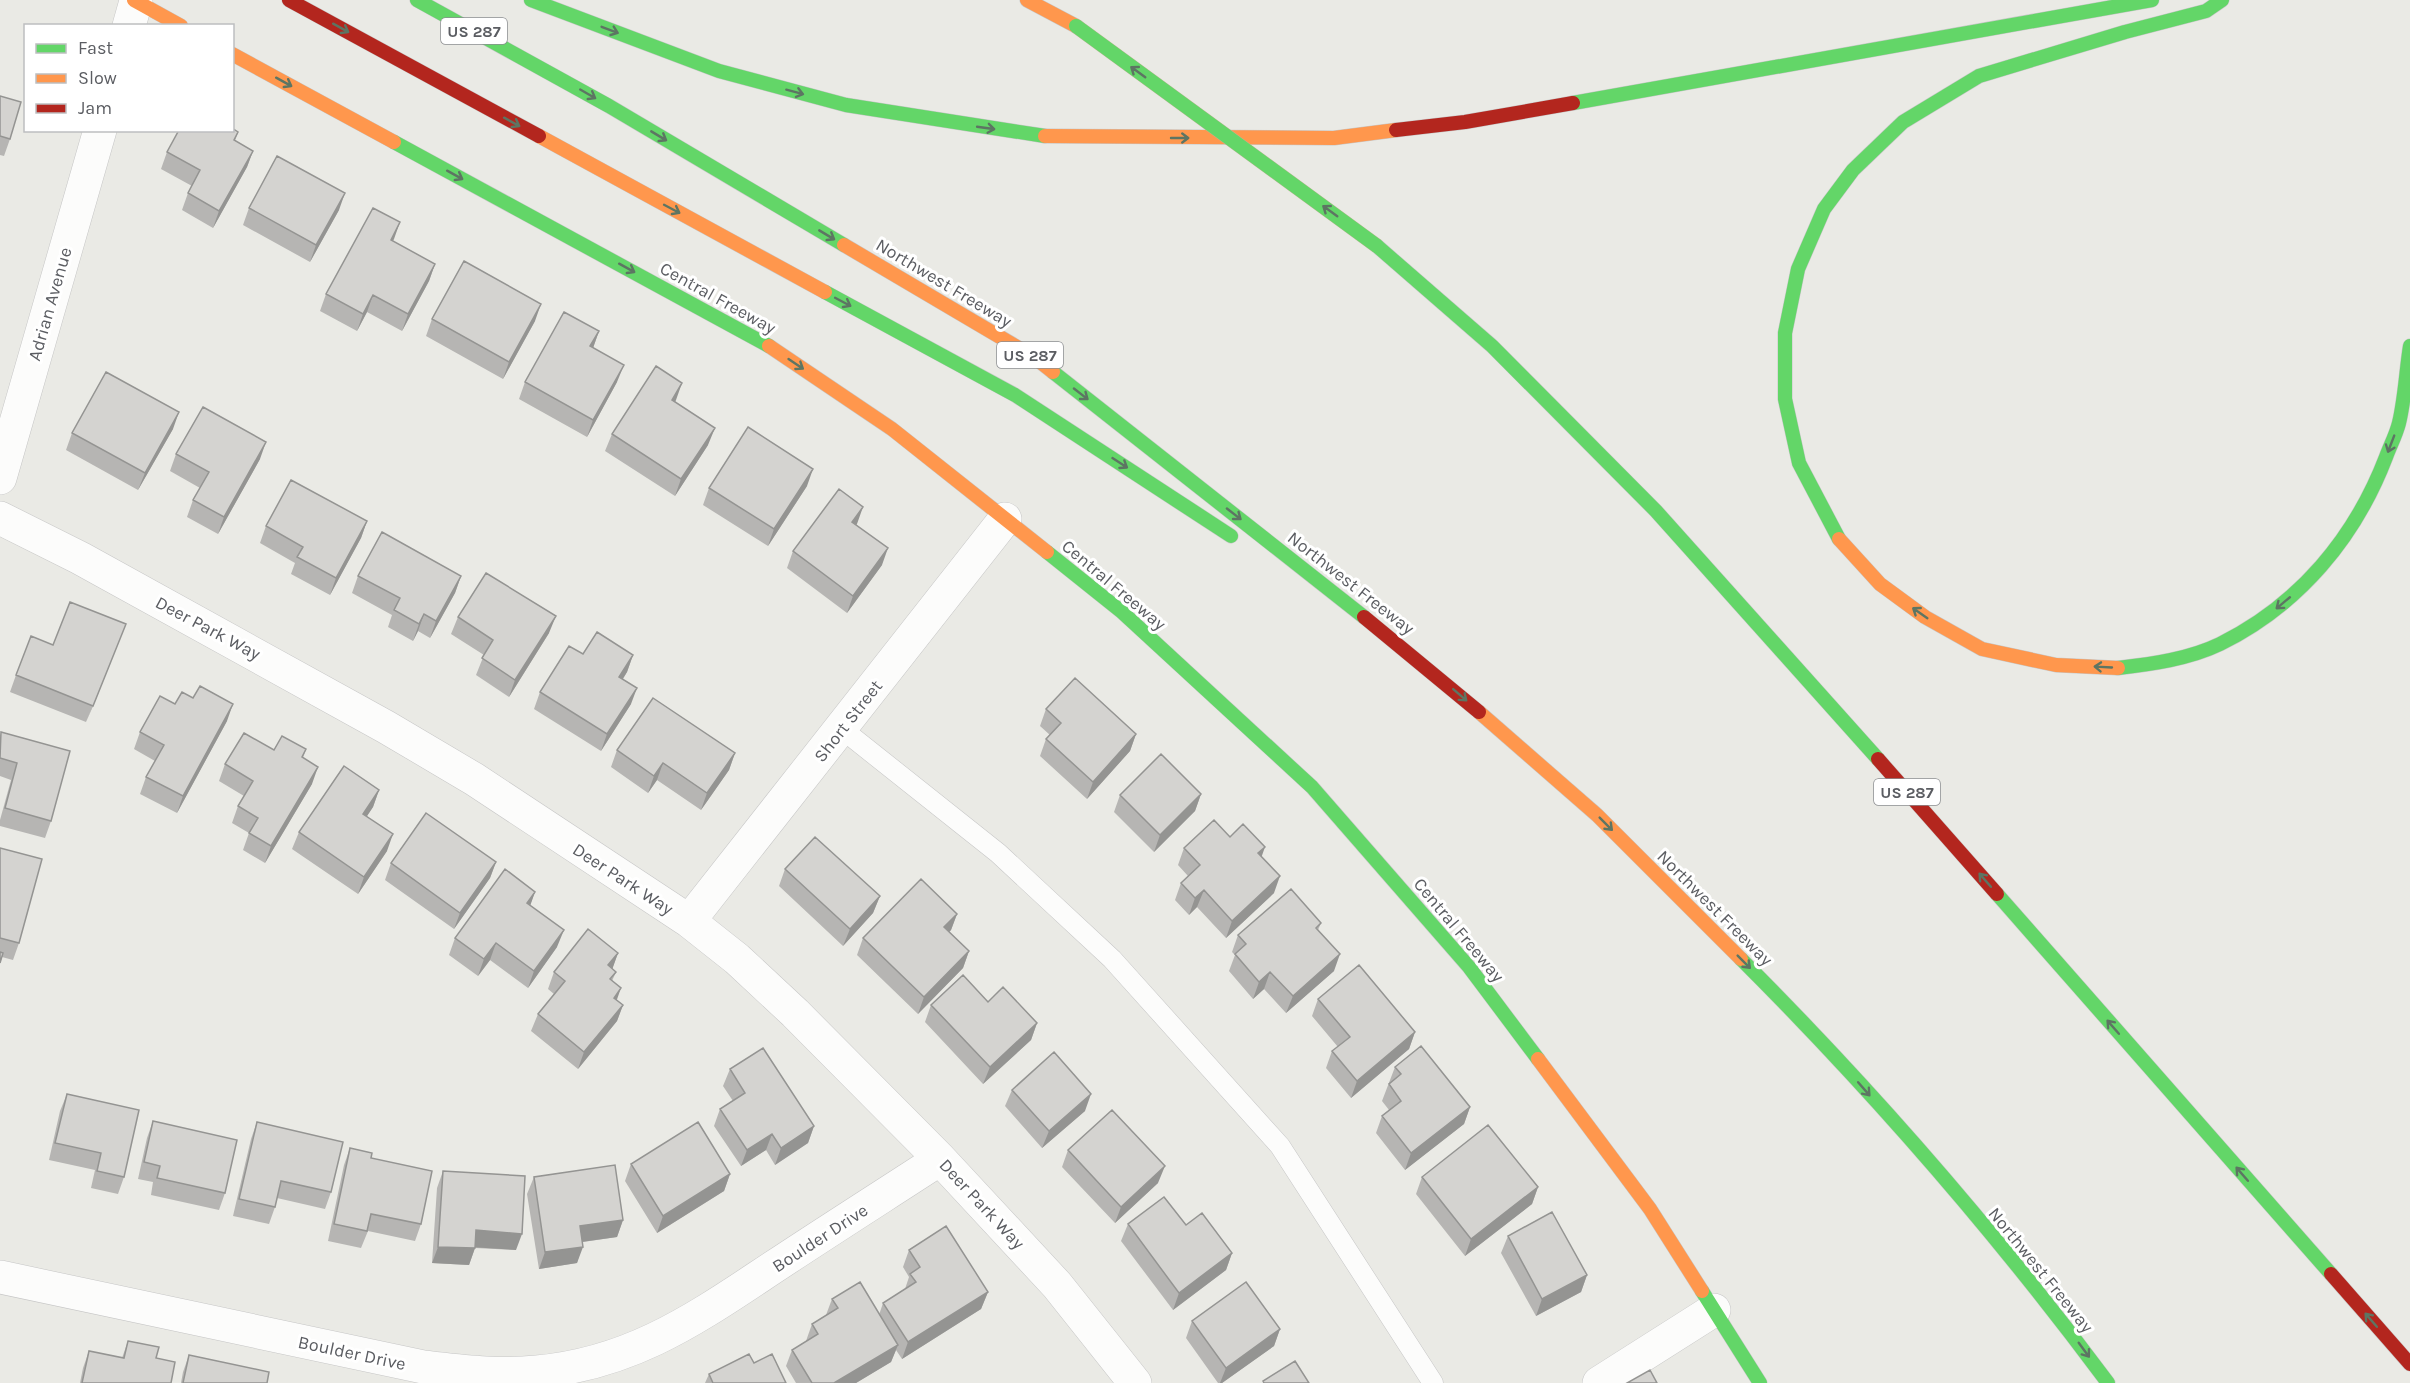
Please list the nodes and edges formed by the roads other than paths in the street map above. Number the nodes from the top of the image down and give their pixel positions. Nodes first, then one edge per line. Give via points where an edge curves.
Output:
1 (289, 0) edge
2 (417, 0) edge
3 (531, 0) edge
4 (1027, 0) edge
5 (2152, 0) edge
6 (2222, 0) edge
7 (133, 9) edge
8 (175, 24) edge
9 (234, 55) edge
10 (99, 132) edge
11 (2410, 346) edge
12 (0, 478) edge
13 (0, 518) edge
14 (1005, 519) junction
15 (1245, 545) dead end
16 (1275, 565) dead end
17 (1416, 657) junction
18 (842, 729) junction
19 (689, 921) junction
20 (940, 1159) junction
21 (0, 1276) edge
22 (1714, 1310) junction
23 (2410, 1364) edge
24 (1135, 1383) edge
25 (1433, 1383) edge
26 (1599, 1383) edge
27 (1760, 1383) edge
28 (2108, 1383) edge

1 -> 15 main road via 1016,395
2 -> 17 main road, Northwest Freeway / US 287 via 609,106 1034,357
3 -> 5 main road via 719,71 846,105 1056,138 1334,138 1465,122
23 -> 4 main road, US 287, bridge via 1656,511 1492,346 1377,246 1076,26
11 -> 6 main road via 2399,424 2374,489 2345,539 2310,580 2267,616 2219,644 2172,660 2119,668 2066,666 1982,650 1925,617 1880,584 1836,536 1799,463 1785,399 1785,333 1796,280 1824,209 1853,170 1903,122 1979,76 2206,11
7 - 8 main road
9 -> 14 main road, Central Freeway via 769,346 892,429
10 - 12 street, Adrian Avenue
13 - 19 street, Deer Park Way via 386,727 474,779
14 - 18 street, Short Street
14 - 22 main road, Central Freeway via 1122,612 1312,787 1476,976 1650,1209
16 - 17 main road
17 -> 28 main road, Northwest Freeway / US 287 via 1597,815 1826,1044 2048,1302
18 - 19 street, Short Street
18 - 25 lane via 998,853 1112,959 1280,1146
19 - 20 street, Deer Park Way via 795,1013
20 - 21 street, Boulder Drive via 714,1308 644,1347 590,1363 537,1372 488,1374 423,1367
20 - 24 street, Deer Park Way via 1057,1285
22 - 26 street
22 - 27 main road, Central Freeway

